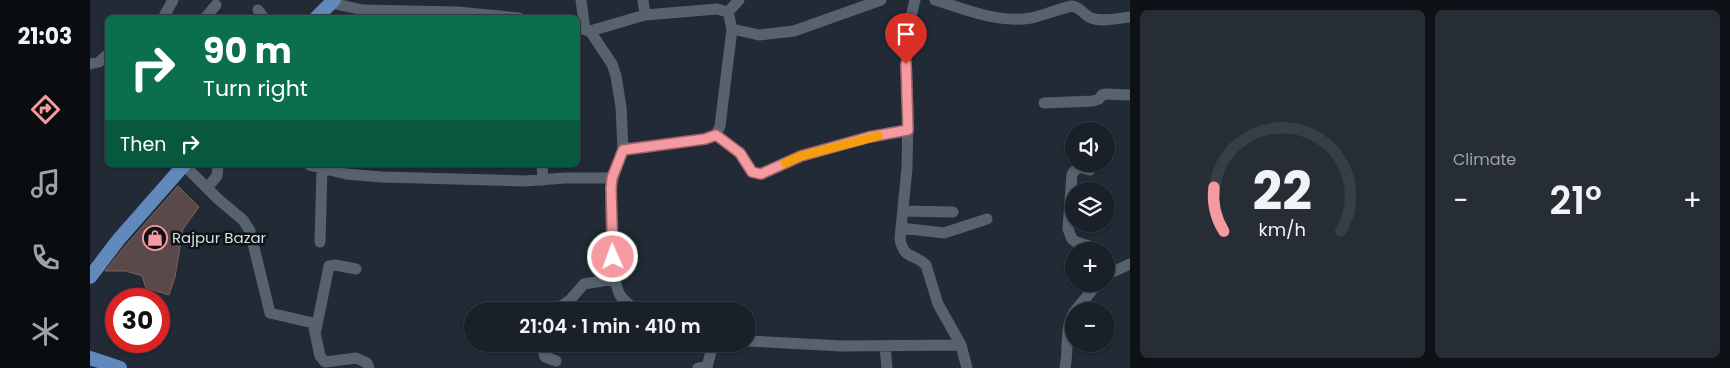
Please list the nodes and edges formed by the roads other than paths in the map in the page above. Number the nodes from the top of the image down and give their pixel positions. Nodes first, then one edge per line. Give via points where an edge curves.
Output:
1 (173, 0) edge
2 (581, 0) edge
3 (642, 0) edge
4 (739, 0) edge
5 (881, 0) edge
6 (915, 0) edge
7 (935, 0) edge
8 (331, 1) edge
9 (216, 5) dead end
10 (456, 6) edge
11 (728, 12) junction
12 (165, 15) edge
13 (208, 15) edge
14 (319, 15) edge
15 (474, 15) edge
16 (644, 15) junction
17 (1130, 17) edge
18 (584, 29) edge
19 (732, 29) junction
20 (105, 56) edge
21 (90, 64) edge
22 (1130, 95) edge
23 (1044, 103) dead end
24 (908, 130) junction
25 (716, 135) junction
26 (623, 150) junction
27 (182, 167) edge
28 (186, 167) edge
29 (218, 167) edge
30 (318, 167) edge
31 (542, 167) edge
32 (322, 168) junction
33 (1074, 172) edge
34 (612, 178) junction
35 (543, 180) junction
36 (207, 188) junction
37 (903, 211) junction
38 (953, 212) dead end
39 (987, 219) dead end
40 (901, 228) junction
41 (320, 242) dead end
42 (1076, 242) edge
43 (1130, 264) edge
44 (356, 269) dead end
45 (1115, 271) edge
46 (90, 277) edge
47 (614, 279) junction
48 (1090, 292) edge
49 (567, 302) edge
50 (627, 302) edge
51 (1082, 302) edge
52 (316, 330) junction
53 (756, 341) edge
54 (961, 345) junction
55 (885, 346) junction
56 (543, 352) edge
57 (711, 352) edge
58 (1066, 352) edge
59 (90, 358) edge
60 (556, 361) dead end
61 (120, 368) edge
62 (369, 368) edge
63 (698, 368) edge
64 (887, 368) edge
65 (967, 368) edge
66 (1065, 368) edge

1 - 12 street
2 - 18 street
3 - 16 street
4 - 11 street
5 - 19 street via 794,31 759,35
6 - 24 street via 906,49
7 - 17 street via 992,16 1016,19 1040,16 1072,6 1077,6 1095,20
8 - 10 street via 363,10
8 - 14 main road
9 - 13 street
10 - 15 street
11 - 16 street via 717,9
11 - 19 street
16 - 18 street
18 - 26 street via 612,64 616,76
19 - 25 street via 720,126
20 - 21 street
22 - 23 street via 1105,94 1093,101
24 - 25 street via 801,156 761,174 752,172 740,153
24 - 37 street
25 - 26 street
26 - 34 street
27 - 46 main road
28 - 36 street
29 - 36 street via 218,176
30 - 32 street
31 - 35 street
32 - 35 street via 364,176
32 - 41 street
33 - 42 street via 1068,229
34 - 35 street
34 - 47 street
36 - 52 street via 243,220 250,231 270,313 311,321
37 - 38 street
37 - 40 street
39 - 40 street via 944,232
40 - 54 street via 902,247 926,266 938,304
43 - 45 street
44 - 52 street via 329,266
47 - 49 street via 584,284
47 - 50 street
48 - 51 street
52 - 62 street via 320,356 325,362 356,358
53 - 55 street
54 - 55 street
54 - 65 street
55 - 64 street
56 - 60 street via 545,357
57 - 63 street via 707,367
58 - 66 street
59 - 61 main road

